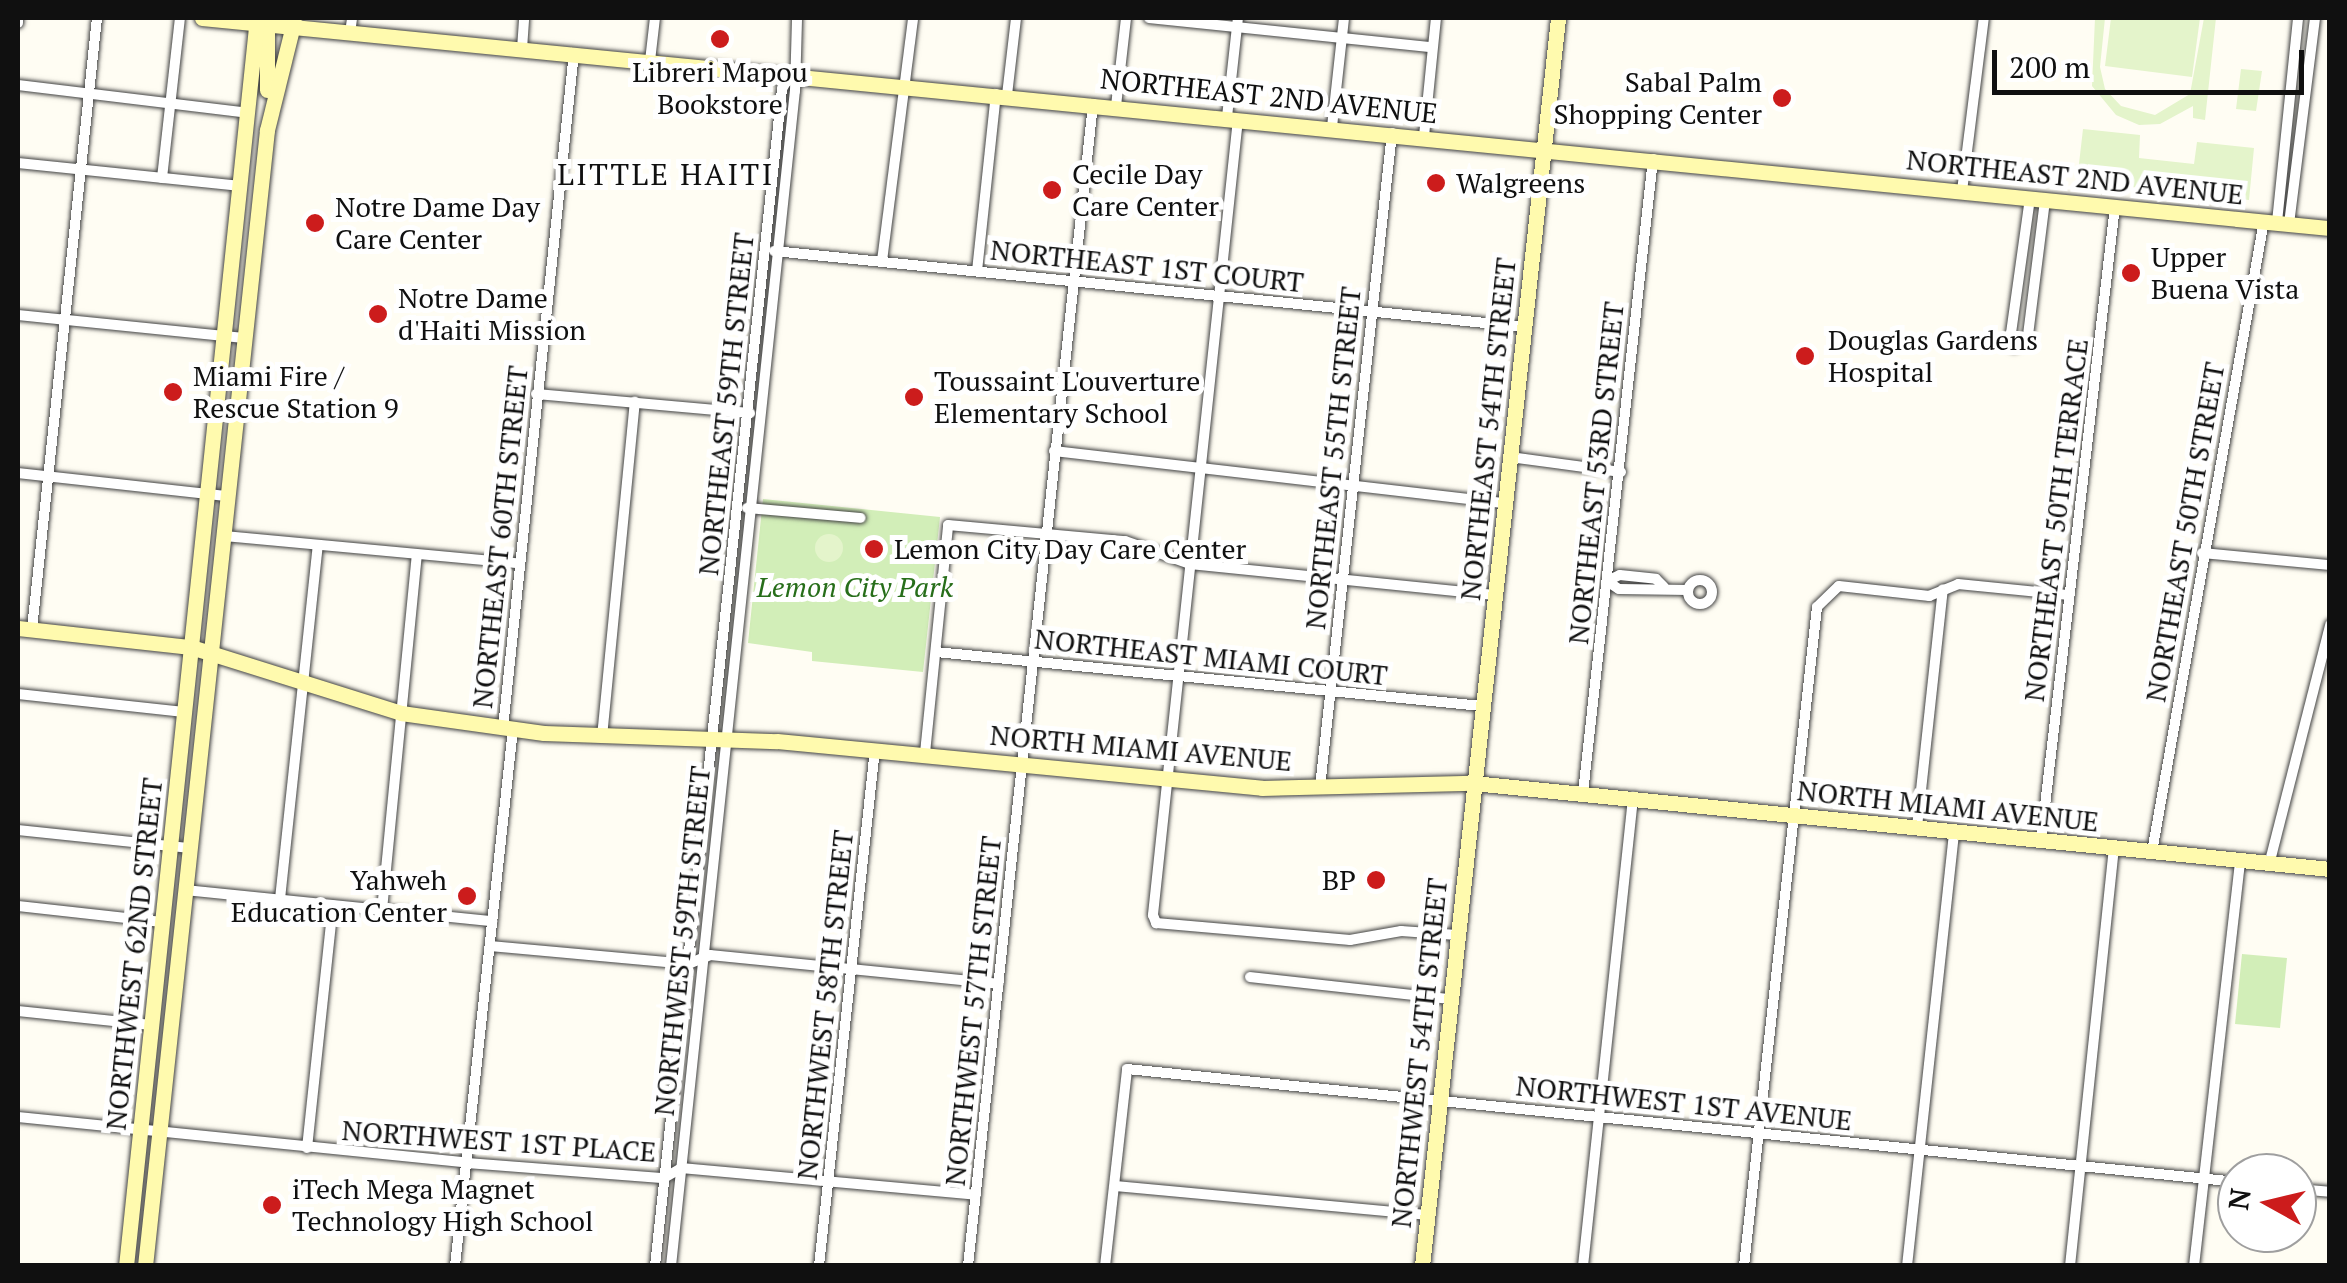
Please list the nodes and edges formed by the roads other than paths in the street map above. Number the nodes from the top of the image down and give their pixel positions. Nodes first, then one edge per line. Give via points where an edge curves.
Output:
1 (97, 18) edge
2 (180, 18) edge
3 (205, 18) edge
4 (524, 18) edge
5 (655, 18) edge
6 (796, 18) edge
7 (913, 18) edge
8 (1016, 18) edge
9 (1126, 18) edge
10 (1149, 18) edge
11 (1344, 18) edge
12 (1436, 18) edge
13 (1558, 18) edge
14 (1984, 18) edge
15 (2298, 18) edge
16 (2315, 18) edge
17 (257, 20) edge
18 (294, 22) edge
19 (1237, 23) edge
20 (351, 25) edge
21 (1342, 37) junction
22 (1432, 46) junction
23 (522, 49) junction
24 (574, 53) junction
25 (650, 60) junction
26 (791, 74) junction
27 (18, 84) edge
28 (903, 86) junction
29 (89, 93) junction
30 (1001, 94) junction
31 (172, 102) junction
32 (1093, 103) junction
33 (1116, 106) junction
34 (249, 113) junction
35 (1232, 117) junction
36 (1332, 127) junction
37 (266, 130) junction
38 (1392, 133) junction
39 (1424, 136) junction
40 (1544, 148) junction
41 (1652, 159) junction
42 (18, 163) edge
43 (80, 169) junction
44 (162, 178) junction
45 (240, 186) junction
46 (1962, 191) junction
47 (2038, 199) junction
48 (2116, 206) junction
49 (2277, 222) junction
50 (2330, 228) edge
51 (765, 250) junction
52 (778, 252) junction
53 (882, 261) junction
54 (977, 271) junction
55 (1071, 282) junction
56 (1221, 294) junction
57 (2015, 309) junction
58 (1371, 312) junction
59 (2031, 312) junction
60 (18, 315) edge
61 (65, 320) junction
62 (1524, 327) junction
63 (224, 336) junction
64 (244, 338) junction
65 (536, 394) junction
66 (635, 402) junction
67 (747, 413) junction
68 (760, 414) junction
69 (1054, 452) junction
70 (1510, 457) junction
71 (1200, 469) junction
72 (1621, 472) junction
73 (18, 473) edge
74 (48, 476) junction
75 (1353, 484) junction
76 (208, 494) junction
77 (228, 496) junction
78 (1505, 504) junction
79 (738, 506) junction
80 (751, 508) junction
81 (861, 518) dead end
82 (1045, 535) junction
83 (224, 536) junction
84 (318, 546) junction
85 (2202, 553) junction
86 (417, 555) junction
87 (518, 563) junction
88 (1190, 564) junction
89 (2330, 564) edge
90 (1607, 580) junction
91 (1343, 581) junction
92 (1688, 590) dead end
93 (1943, 590) junction
94 (2069, 594) junction
95 (1494, 595) junction
96 (2330, 625) edge
97 (25, 628) edge
98 (192, 647) junction
99 (211, 652) junction
100 (936, 652) junction
101 (1031, 663) junction
102 (1179, 676) junction
103 (304, 682) junction
104 (1331, 692) junction
105 (18, 694) edge
106 (1482, 706) junction
107 (184, 712) junction
108 (401, 713) junction
109 (508, 728) junction
110 (602, 738) junction
111 (719, 741) junction
112 (875, 748) junction
113 (925, 753) junction
114 (1022, 762) junction
115 (1168, 777) junction
116 (1474, 783) junction
117 (1320, 787) junction
118 (1583, 793) junction
119 (1633, 798) junction
120 (1793, 815) junction
121 (1916, 826) junction
122 (18, 830) edge
123 (1954, 831) junction
124 (2041, 840) junction
125 (1466, 845) joint
126 (170, 846) junction
127 (190, 848) junction
128 (2114, 848) junction
129 (2152, 852) junction
130 (2240, 860) junction
131 (2270, 861) junction
132 (2330, 868) edge
133 (186, 890) junction
134 (280, 899) junction
135 (332, 905) junction
136 (18, 906) edge
137 (382, 910) junction
138 (492, 921) junction
139 (162, 922) junction
140 (1457, 936) junction
141 (490, 946) junction
142 (703, 955) junction
143 (688, 964) junction
144 (850, 966) junction
145 (1250, 978) dead end
146 (999, 984) junction
147 (1450, 998) junction
148 (18, 1011) edge
149 (151, 1025) junction
150 (1439, 1102) junction
151 (1600, 1116) junction
152 (18, 1117) edge
153 (140, 1130) junction
154 (160, 1132) junction
155 (1758, 1133) junction
156 (308, 1148) junction
157 (1920, 1149) junction
158 (467, 1163) junction
159 (2081, 1164) junction
160 (681, 1168) junction
161 (664, 1178) junction
162 (2203, 1178) junction
163 (2217, 1180) edge
164 (829, 1181) junction
165 (1115, 1186) junction
166 (976, 1195) junction
167 (1427, 1215) junction
168 (126, 1266) edge
169 (145, 1266) edge
170 (456, 1266) edge
171 (655, 1266) edge
172 (670, 1266) edge
173 (820, 1266) edge
174 (968, 1266) edge
175 (1105, 1266) edge
176 (1422, 1266) edge
177 (1583, 1266) edge
178 (1744, 1266) edge
179 (1907, 1266) edge
180 (2070, 1266) edge
181 (2194, 1266) edge

1 - 29 street
2 - 31 street
3 - 17 main road, NORTHEAST 2ND AVENUE
4 - 23 street
5 - 25 street
6 - 26 street, NORTHEAST 59TH STREET
7 - 28 street
8 - 30 street
9 - 33 street
10 - 19 street
11 - 21 street
12 - 22 street
13 - 40 main road, NORTHEAST 54TH STREET
14 - 46 street
15 - 49 street, NORTHEAST 50TH STREET
16 - 49 street, NORTHEAST 50TH STREET
17 - 18 main road, NORTHEAST 2ND AVENUE
17 - 34 main road, NORTHWEST 62ND STREET
17 - 37 main road via 268,41
18 - 20 main road, NORTHEAST 2ND AVENUE
18 - 37 main road
19 - 21 street
19 - 35 street
20 - 23 main road, NORTHEAST 2ND AVENUE
21 - 22 street
21 - 36 street
22 - 39 street
23 - 24 main road, NORTHEAST 2ND AVENUE
24 - 25 main road, NORTHEAST 2ND AVENUE
24 - 65 street, NORTHEAST 60TH STREET
25 - 26 main road, NORTHEAST 2ND AVENUE
26 - 28 main road, NORTHEAST 2ND AVENUE
26 - 51 street, NORTHEAST 59TH STREET via 782,89
26 - 52 street, NORTHEAST 59TH STREET
27 - 29 street
28 - 30 main road, NORTHEAST 2ND AVENUE
28 - 53 street
29 - 31 street
29 - 43 street
30 - 32 main road, NORTHEAST 2ND AVENUE
30 - 54 street
31 - 34 street
31 - 44 street
32 - 33 main road, NORTHEAST 2ND AVENUE
32 - 55 street, NORTHWEST 57TH STREET
33 - 35 main road, NORTHEAST 2ND AVENUE
34 - 45 main road, NORTHWEST 62ND STREET
35 - 36 main road, NORTHEAST 2ND AVENUE
35 - 56 street
36 - 38 main road, NORTHEAST 2ND AVENUE
37 - 64 main road, NORTHWEST 62ND STREET
38 - 39 main road, NORTHEAST 2ND AVENUE
38 - 58 street, NORTHEAST 55TH STREET
39 - 40 main road, NORTHEAST 2ND AVENUE
40 - 41 main road, NORTHEAST 2ND AVENUE
40 - 62 main road, NORTHEAST 54TH STREET
41 - 46 main road, NORTHEAST 2ND AVENUE
41 - 72 street, NORTHEAST 53RD STREET
42 - 43 street
43 - 44 street
43 - 61 street
44 - 45 street
45 - 63 main road, NORTHWEST 62ND STREET
46 - 47 main road, NORTHEAST 2ND AVENUE
47 - 48 main road, NORTHEAST 2ND AVENUE
47 - 57 street
47 - 59 street
48 - 49 main road, NORTHEAST 2ND AVENUE
48 - 94 street, NORTHEAST 50TH TERRACE
49 - 50 main road, NORTHEAST 2ND AVENUE
49 - 85 street, NORTHEAST 50TH STREET
51 - 52 street, NORTHEAST 1ST COURT
51 - 67 street, NORTHEAST 59TH STREET
52 - 53 street, NORTHEAST 1ST COURT
52 - 68 street, NORTHEAST 59TH STREET
53 - 54 street, NORTHEAST 1ST COURT
54 - 55 street, NORTHEAST 1ST COURT
55 - 56 street, NORTHEAST 1ST COURT
55 - 69 street, NORTHWEST 57TH STREET
56 - 58 street, NORTHEAST 1ST COURT
56 - 71 street
57 - 59 street
57 - 59 street via 2014,347 2028,335
58 - 62 street, NORTHEAST 1ST COURT
58 - 75 street, NORTHEAST 55TH STREET
60 - 61 street
61 - 63 street
61 - 74 street
62 - 70 main road, NORTHEAST 54TH STREET
63 - 64 street
63 - 76 main road, NORTHWEST 62ND STREET
64 - 77 main road, NORTHWEST 62ND STREET
65 - 66 street
65 - 87 street, NORTHEAST 60TH STREET
66 - 67 street
66 - 110 street
67 - 68 street
67 - 79 street, NORTHEAST 59TH STREET
68 - 80 street, NORTHEAST 59TH STREET
69 - 71 street
69 - 82 street, NORTHWEST 57TH STREET
70 - 72 street
70 - 78 main road, NORTHEAST 54TH STREET
71 - 75 street
71 - 88 street
72 - 90 street, NORTHEAST 53RD STREET
73 - 74 street
74 - 76 street
74 - 97 street
75 - 78 street
75 - 91 street, NORTHEAST 55TH STREET
76 - 77 street
76 - 98 main road, NORTHWEST 62ND STREET
77 - 83 main road, NORTHWEST 62ND STREET
78 - 95 main road, NORTHEAST 54TH STREET
79 - 80 street
79 - 111 street, NORTHEAST 59TH STREET
80 - 81 street
80 - 111 street, NORTHEAST 59TH STREET
82 - 88 street via 1125,541
82 - 100 street via 948,525
82 - 101 street, NORTHWEST 57TH STREET
83 - 84 street
83 - 99 main road, NORTHWEST 62ND STREET
84 - 86 street
84 - 103 street
85 - 89 street
85 - 129 street, NORTHEAST 50TH STREET
86 - 87 street
86 - 108 street
87 - 109 street, NORTHEAST 60TH STREET
88 - 91 street
88 - 102 street
90 - 92 street via 1620,589
90 - 118 street, NORTHEAST 53RD STREET
91 - 95 street
91 - 104 street, NORTHEAST 55TH STREET
93 - 94 street via 1958,584
93 - 120 street via 1929,596 1839,586 1825,593 1816,608
93 - 121 street
94 - 124 street, NORTHEAST 50TH TERRACE
95 - 106 main road, NORTHEAST 54TH STREET
96 - 131 street
97 - 98 main road, NORTH MIAMI AVENUE
98 - 99 main road, NORTH MIAMI AVENUE
98 - 107 main road, NORTHWEST 62ND STREET
99 - 103 main road, NORTH MIAMI AVENUE
99 - 127 main road, NORTHWEST 62ND STREET
100 - 101 street, NORTHEAST MIAMI COURT
100 - 113 street
101 - 102 street, NORTHEAST MIAMI COURT
101 - 114 street, NORTHWEST 57TH STREET
102 - 104 street, NORTHEAST MIAMI COURT
102 - 115 street
103 - 108 main road, NORTH MIAMI AVENUE
103 - 134 street
104 - 106 street, NORTHEAST MIAMI COURT
104 - 117 street, NORTHEAST 55TH STREET
105 - 107 street
106 - 116 main road, NORTHEAST 54TH STREET
107 - 126 main road, NORTHWEST 62ND STREET
108 - 109 main road, NORTH MIAMI AVENUE
108 - 137 street
109 - 110 main road, NORTH MIAMI AVENUE
109 - 138 street, NORTHEAST 60TH STREET
110 - 111 main road, NORTH MIAMI AVENUE
111 - 112 main road, NORTH MIAMI AVENUE
111 - 142 street, NORTHWEST 59TH STREET
111 - 143 street, NORTHWEST 59TH STREET
112 - 113 main road, NORTH MIAMI AVENUE
112 - 144 street, NORTHWEST 58TH STREET
113 - 114 main road, NORTH MIAMI AVENUE
114 - 115 main road, NORTH MIAMI AVENUE
114 - 146 street, NORTHWEST 57TH STREET
115 - 117 main road, NORTH MIAMI AVENUE
115 - 140 street via 1156,923 1350,940 1400,931
116 - 117 main road, NORTH MIAMI AVENUE
116 - 118 main road, NORTH MIAMI AVENUE
116 - 125 main road, NORTHEAST 54TH STREET
118 - 119 main road, NORTH MIAMI AVENUE
119 - 120 main road, NORTH MIAMI AVENUE
119 - 151 street
120 - 121 main road, NORTH MIAMI AVENUE
120 - 155 street
121 - 123 main road, NORTH MIAMI AVENUE
122 - 126 street
123 - 124 main road, NORTH MIAMI AVENUE
123 - 157 street
124 - 128 main road, NORTH MIAMI AVENUE
125 - 140 main road, NORTHWEST 54TH STREET
126 - 127 street
126 - 139 main road, NORTHWEST 62ND STREET
127 - 133 main road, NORTHWEST 62ND STREET
128 - 129 main road, NORTH MIAMI AVENUE
128 - 159 street
129 - 130 main road, NORTH MIAMI AVENUE
130 - 131 main road, NORTH MIAMI AVENUE
130 - 162 street
131 - 132 main road, NORTH MIAMI AVENUE
133 - 134 street
133 - 154 main road, NORTHWEST 62ND STREET
134 - 135 street
135 - 137 street
135 - 156 street
136 - 139 street
137 - 138 street
138 - 141 street, NORTHEAST 60TH STREET
139 - 149 main road, NORTHWEST 62ND STREET
140 - 147 main road, NORTHWEST 54TH STREET
141 - 143 street
141 - 158 street, NORTHEAST 60TH STREET
142 - 143 street
142 - 144 street
142 - 160 street, NORTHWEST 59TH STREET
143 - 161 street, NORTHWEST 59TH STREET
144 - 146 street
144 - 164 street, NORTHWEST 58TH STREET
145 - 147 street
146 - 166 street, NORTHWEST 57TH STREET
147 - 150 main road, NORTHWEST 54TH STREET
148 - 149 street
149 - 153 main road, NORTHWEST 62ND STREET
150 - 151 street, NORTHWEST 1ST AVENUE
150 - 165 street, NORTHWEST 1ST AVENUE via 1127,1070
150 - 167 main road, NORTHWEST 54TH STREET
151 - 155 street, NORTHWEST 1ST AVENUE
151 - 177 street
152 - 153 street, NORTHWEST 1ST PLACE
153 - 154 street, NORTHWEST 1ST PLACE
153 - 168 main road, NORTHWEST 62ND STREET
154 - 156 street, NORTHWEST 1ST PLACE
154 - 169 main road, NORTHWEST 62ND STREET
155 - 157 street, NORTHWEST 1ST AVENUE
155 - 178 street
156 - 158 street, NORTHWEST 1ST PLACE
157 - 159 street, NORTHWEST 1ST AVENUE
157 - 179 street
158 - 161 street, NORTHWEST 1ST PLACE
158 - 170 street, NORTHEAST 60TH STREET
159 - 162 street, NORTHWEST 1ST AVENUE
159 - 180 street
160 - 161 street, NORTHWEST 1ST PLACE
160 - 164 street, NORTHWEST 1ST PLACE
160 - 172 street, NORTHWEST 59TH STREET
161 - 171 street, NORTHWEST 59TH STREET
162 - 163 street, NORTHWEST 1ST AVENUE
162 - 181 street
164 - 166 street, NORTHWEST 1ST PLACE
164 - 173 street, NORTHWEST 58TH STREET
165 - 167 street
165 - 175 street
166 - 174 street, NORTHWEST 57TH STREET
167 - 176 main road, NORTHWEST 54TH STREET

